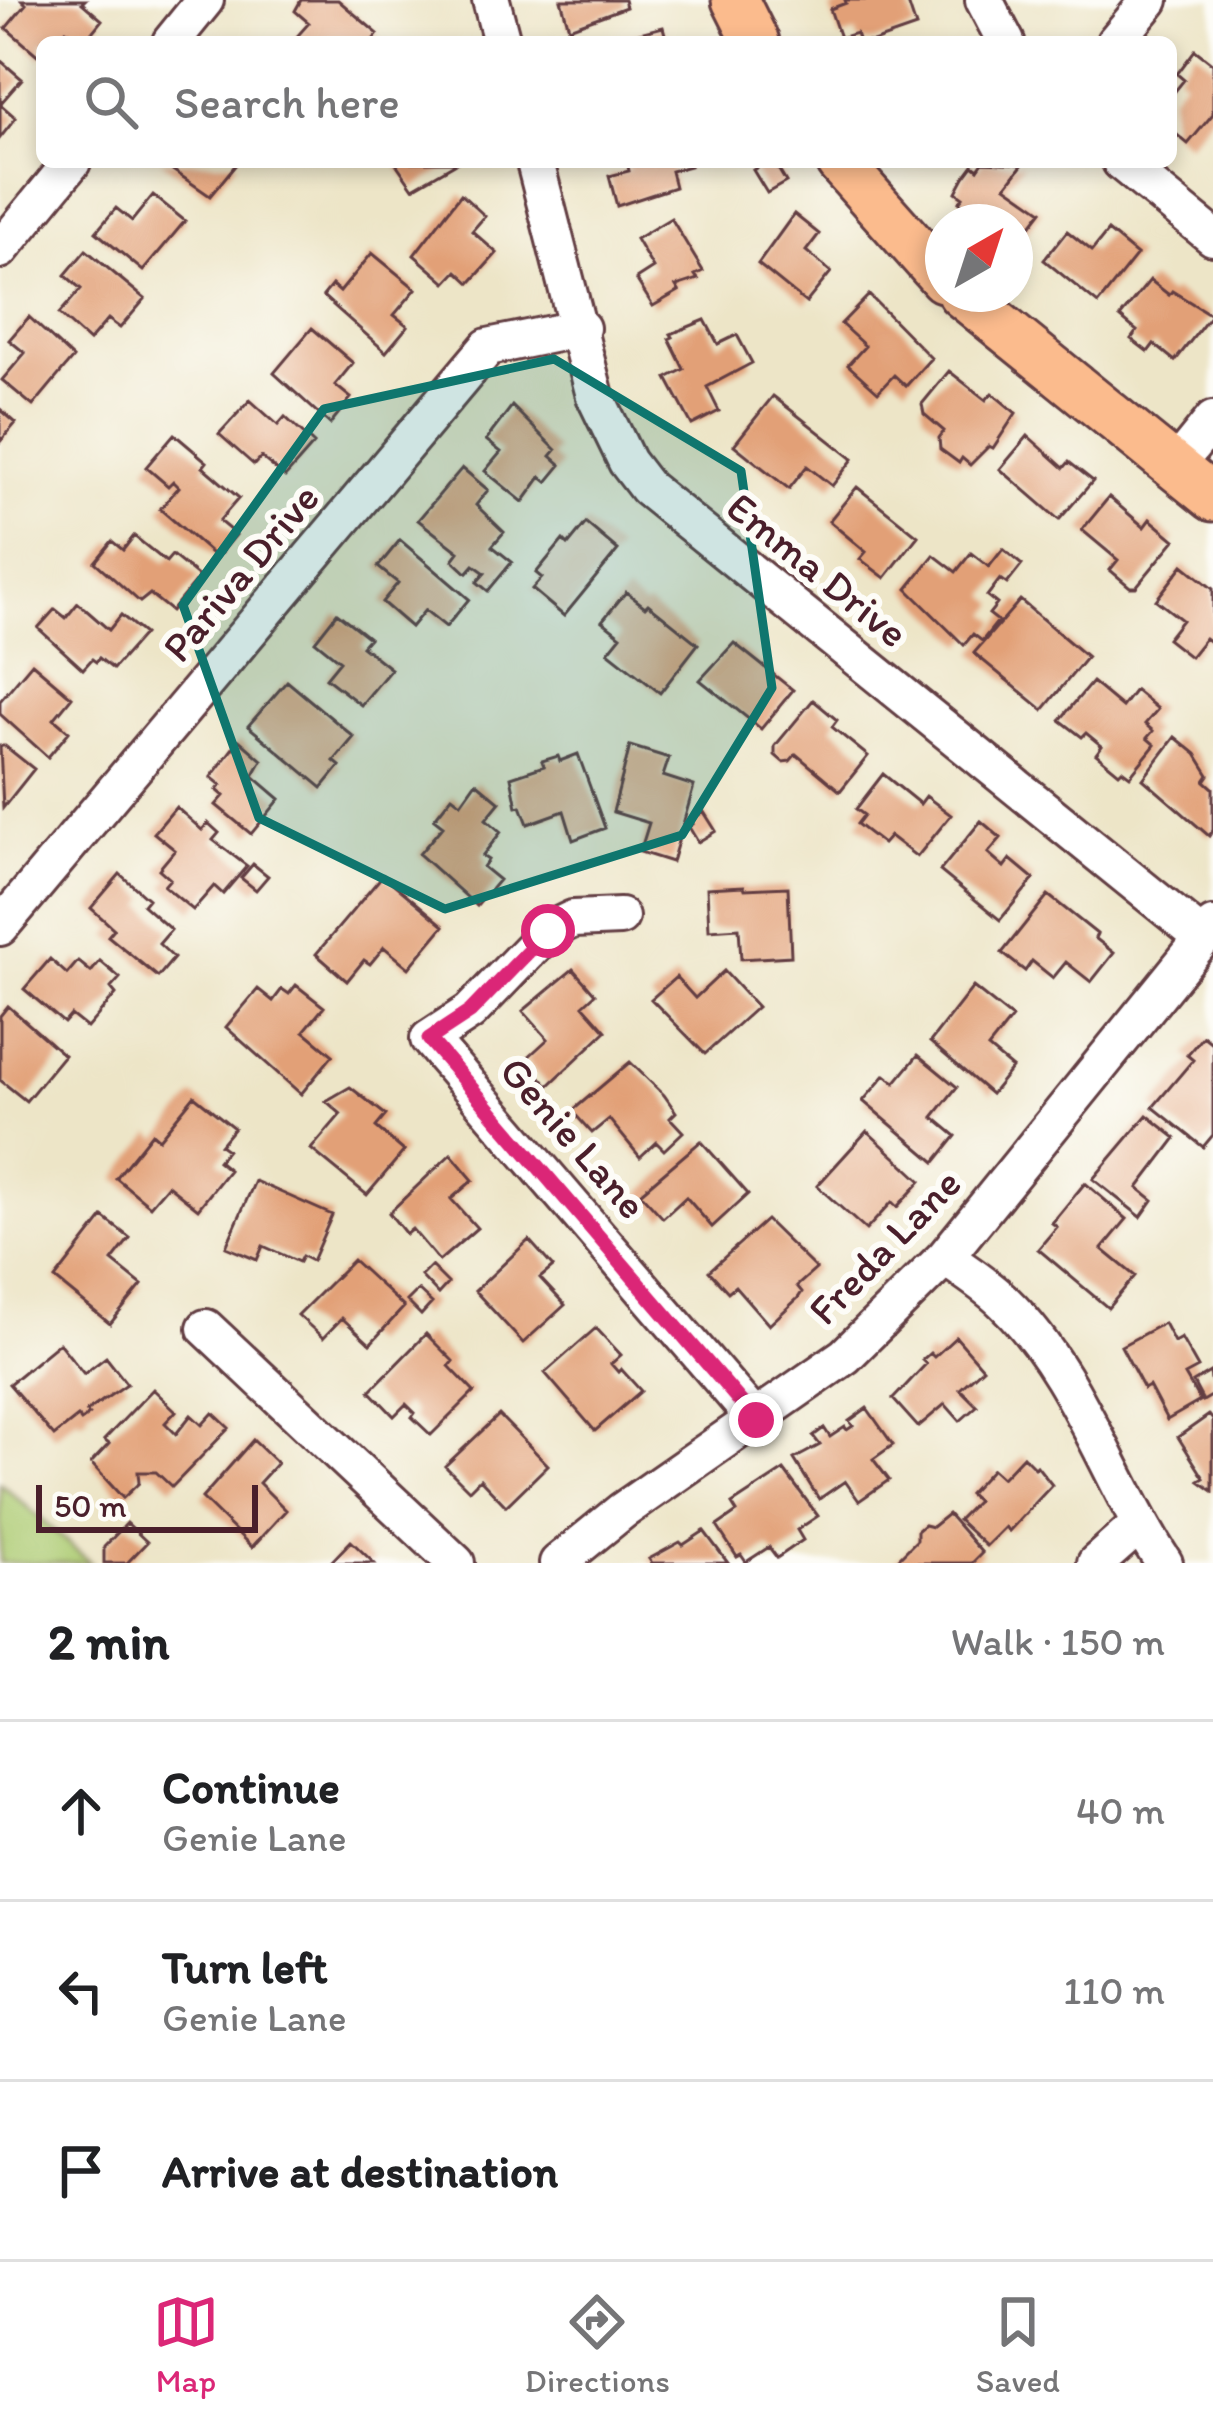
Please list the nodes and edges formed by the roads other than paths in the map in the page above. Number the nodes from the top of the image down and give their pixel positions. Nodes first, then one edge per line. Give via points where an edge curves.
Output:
1 (205, 0) edge
2 (491, 0) edge
3 (735, 0) edge
4 (984, 0) edge
5 (1150, 0) edge
6 (176, 36) edge
7 (500, 36) edge
8 (753, 36) edge
9 (1003, 36) edge
10 (1120, 36) edge
11 (67, 168) edge
12 (537, 168) edge
13 (844, 168) edge
14 (1128, 168) edge
15 (1213, 237) edge
16 (0, 250) edge
17 (925, 259) edge
18 (983, 312) edge
19 (581, 328) junction
20 (1213, 420) edge
21 (1175, 467) junction
22 (1213, 498) edge
23 (620, 916) dead end
24 (0, 927) edge
25 (1208, 932) edge
26 (945, 1257) junction
27 (206, 1328) dead end
28 (756, 1420) junction
29 (1139, 1525) junction
30 (456, 1563) edge
31 (558, 1563) edge
32 (1096, 1563) edge
33 (1164, 1563) edge

1 - 6 street
2 - 7 street
3 - 8 main road
4 - 9 street
5 - 10 street
11 - 16 street
12 - 19 street, Emma Drive
13 - 17 main road
14 - 15 street
18 - 21 main road
19 - 24 street, Pariva Drive via 488,347
19 - 25 street, Emma Drive via 596,396 646,488
20 - 21 street
21 - 22 main road
23 - 28 street, Genie Lane via 548,931 470,1012 429,1039
25 - 26 street, Freda Lane
26 - 28 street, Freda Lane via 845,1356
26 - 29 street via 1005,1303 1057,1370
27 - 30 street
28 - 31 street, Freda Lane
29 - 32 street
29 - 33 street

